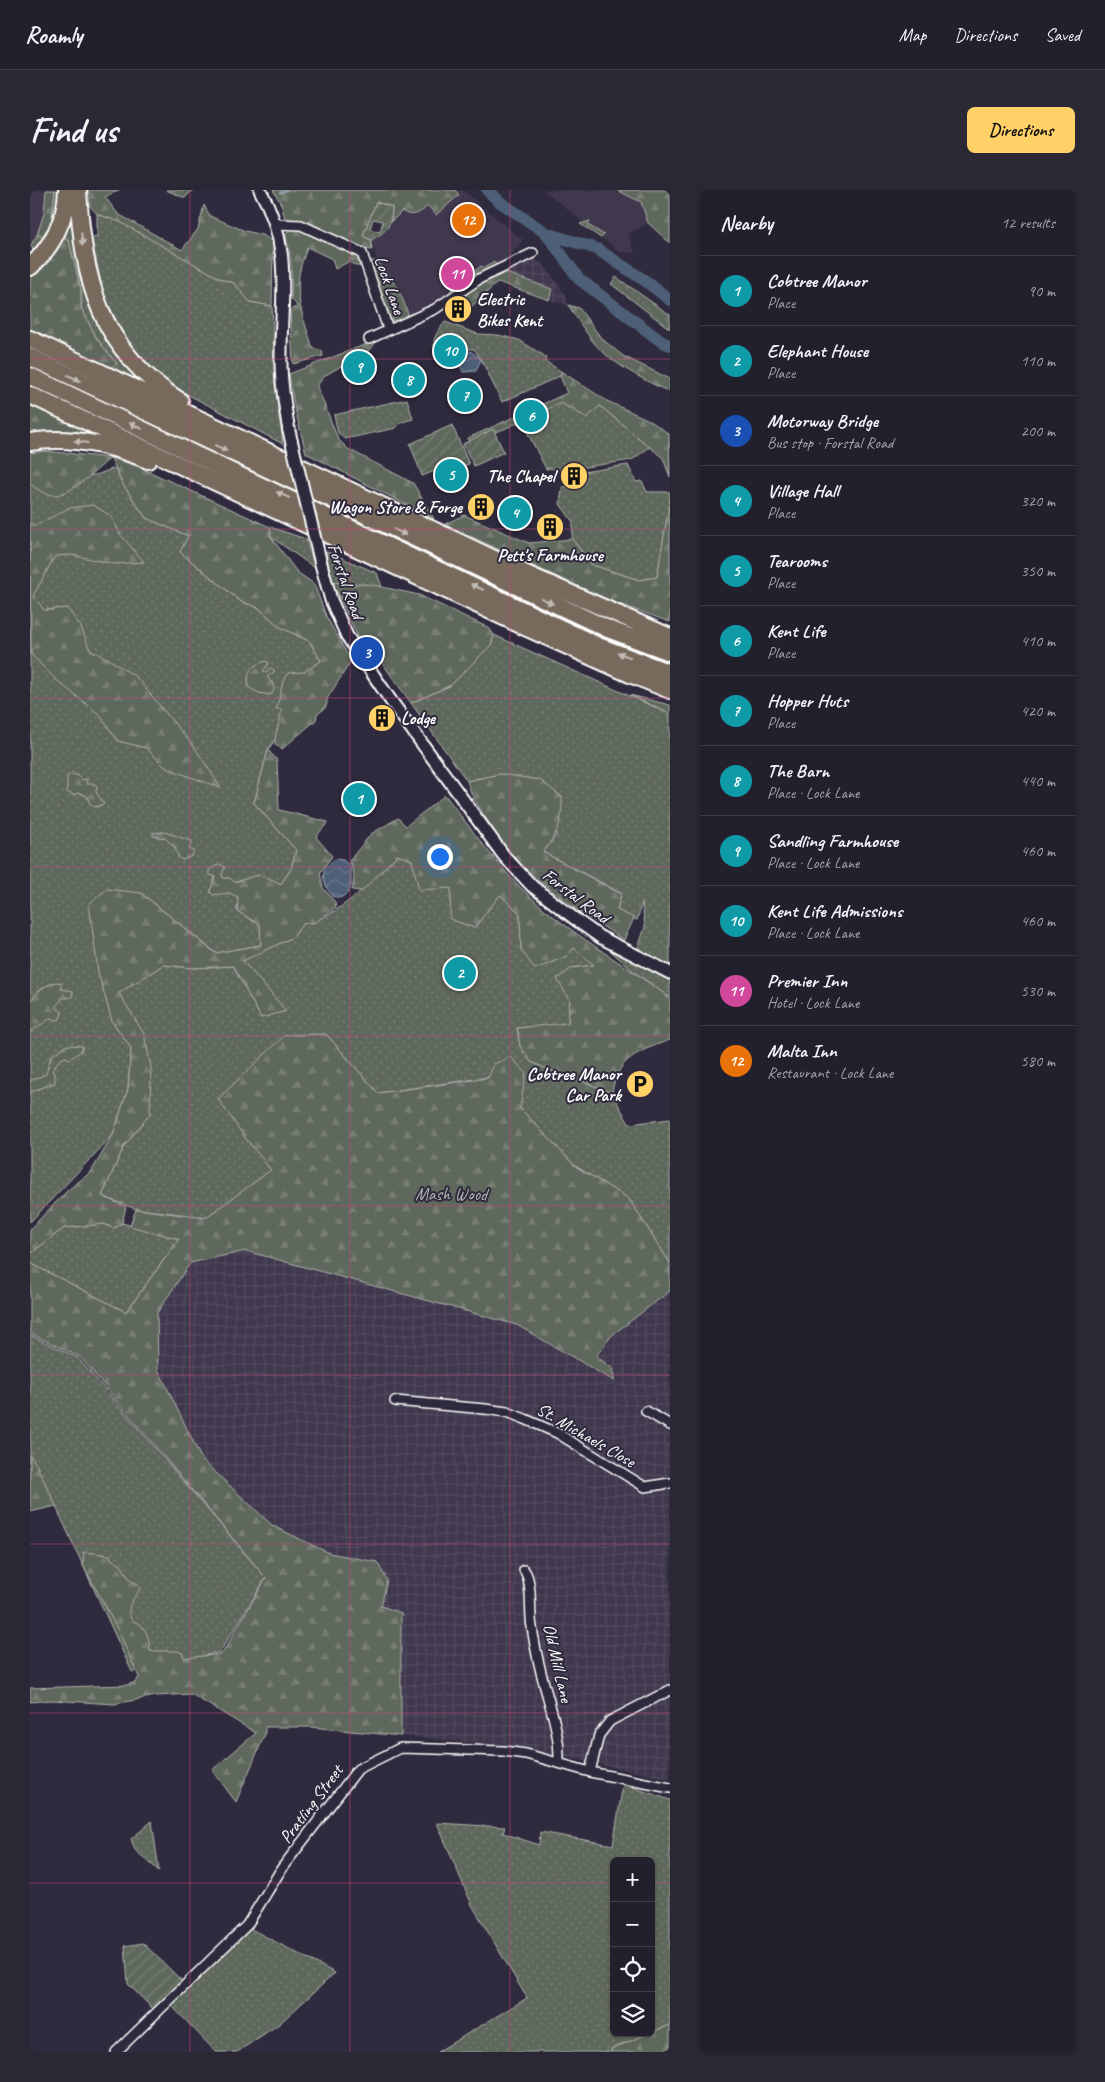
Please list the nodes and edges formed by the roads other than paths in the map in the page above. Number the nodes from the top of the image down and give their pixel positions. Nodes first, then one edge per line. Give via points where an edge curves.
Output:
1 (67, 190) edge
2 (78, 190) edge
3 (260, 190) edge
4 (276, 224) junction
5 (533, 253) dead end
6 (30, 266) edge
7 (388, 329) junction
8 (369, 338) dead end
9 (30, 339) edge
10 (30, 357) edge
11 (30, 376) edge
12 (30, 395) edge
13 (30, 442) edge
14 (291, 462) junction
15 (260, 503) junction
16 (670, 637) edge
17 (670, 652) edge
18 (670, 672) edge
19 (670, 690) edge
20 (670, 974) edge
21 (395, 1401) dead end
22 (646, 1411) dead end
23 (670, 1425) edge
24 (670, 1482) edge
25 (524, 1570) dead end
26 (670, 1690) edge
27 (559, 1763) junction
28 (590, 1772) junction
29 (670, 1788) edge
30 (116, 2052) edge

1 - 6 highway via 58,230 47,249
2 -> 14 highway via 82,246 90,282 99,310 124,351 176,399
3 - 4 street, Forstal Road
4 - 7 street, Lock Lane via 301,225 362,254
4 - 20 street, Forstal Road, bridge via 282,255 284,304 281,372 289,431 331,600 347,636 504,856 532,886 607,940
5 - 7 street, Lock Lane via 479,279 435,309
7 - 8 street, Lock Lane
9 - 14 highway
10 -> 17 highway via 608,630
18 -> 11 highway via 598,646
12 - 15 highway
15 -> 13 highway via 94,443 69,440
14 - 16 highway via 526,574
15 - 19 highway via 560,643
21 - 24 street, St. Michaels Close via 506,1412 556,1433 645,1487
22 - 23 street
25 - 27 street, Old Mill Lane via 529,1583 530,1620 536,1651 558,1735
26 - 28 street via 610,1722 599,1734
27 - 28 street, Pratling Street
27 - 30 street, Pratling Street via 503,1751 400,1748 358,1769 282,1868 247,1925
28 - 29 street, Pratling Street

